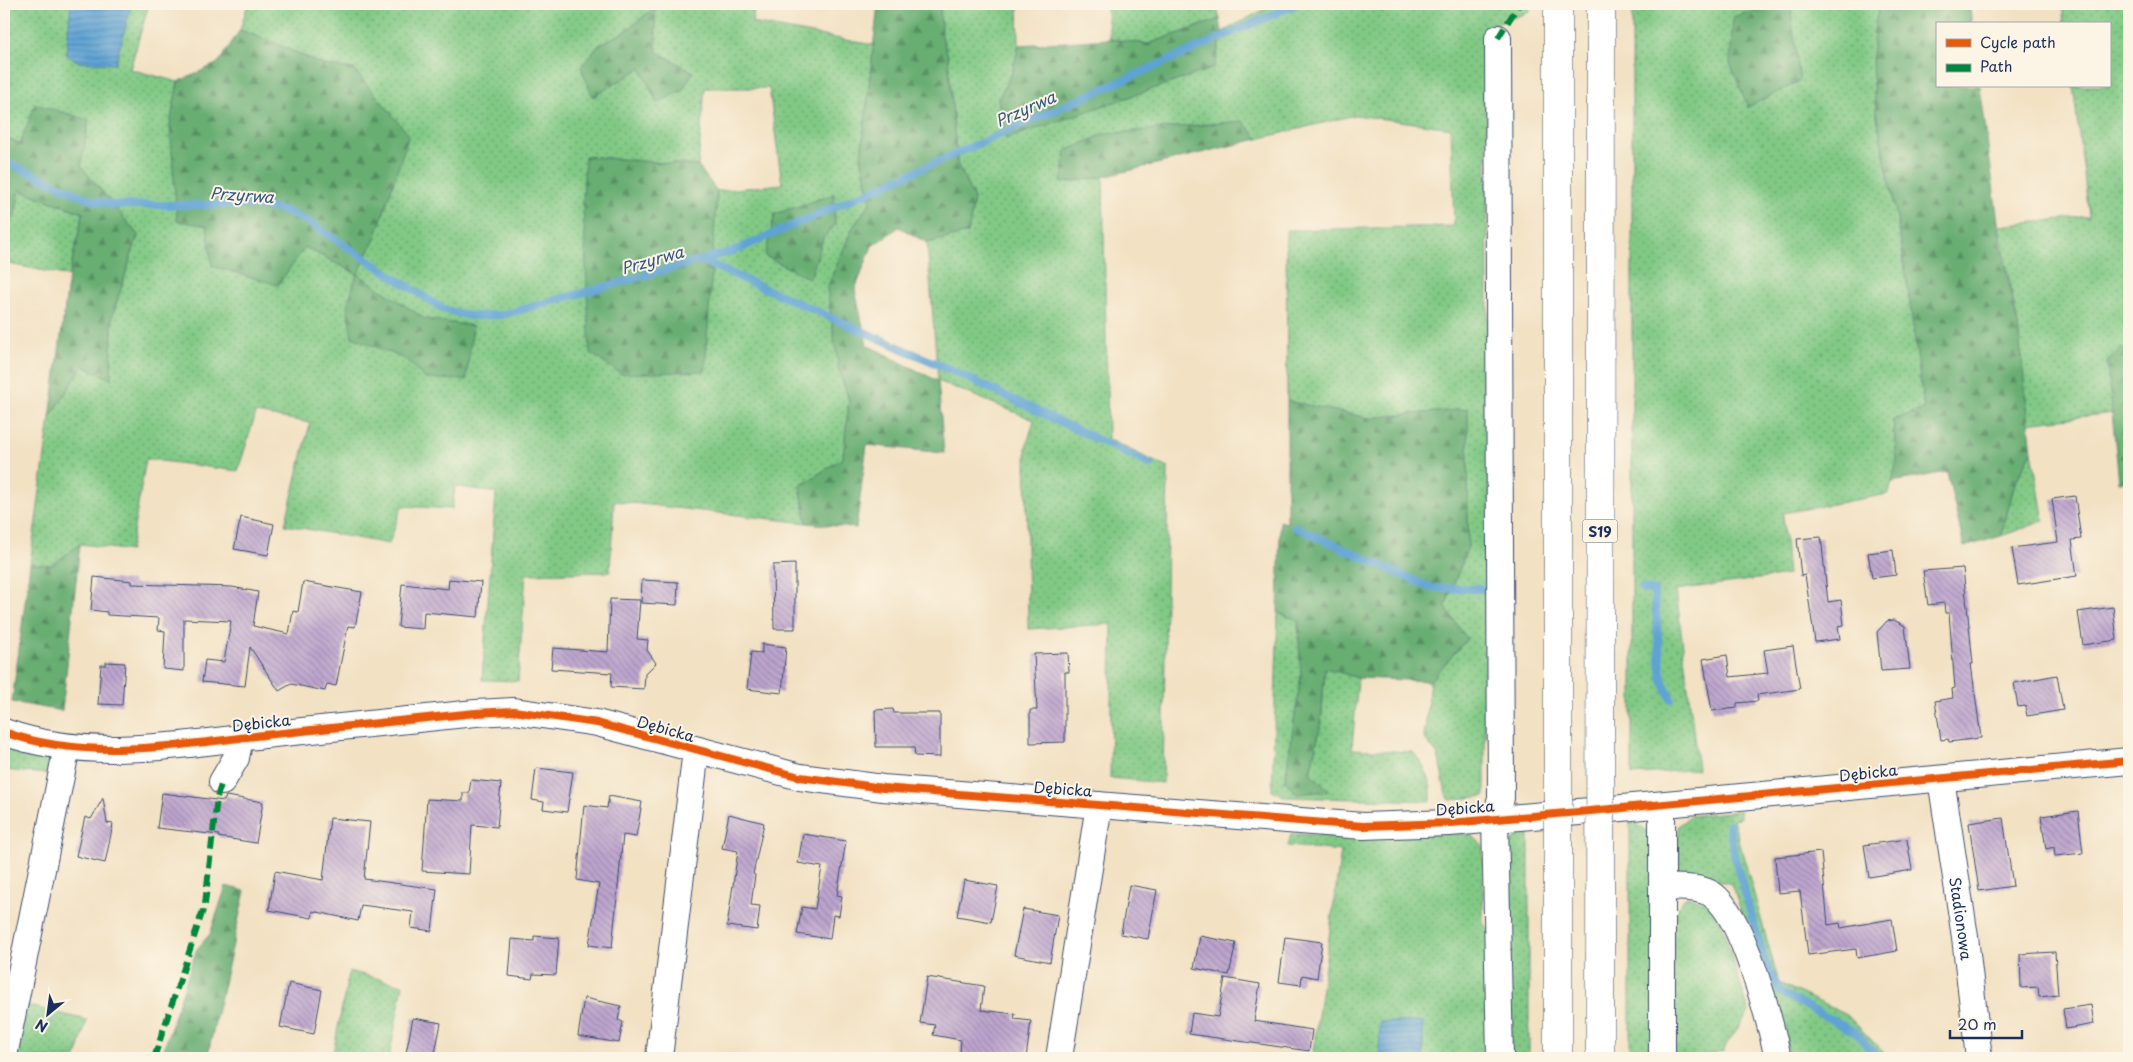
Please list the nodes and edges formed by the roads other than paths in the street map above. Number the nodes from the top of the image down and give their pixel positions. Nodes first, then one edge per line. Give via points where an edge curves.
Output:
1 (1558, 4) edge
2 (1601, 4) edge
3 (1498, 38) dead end
4 (4, 732) edge
5 (240, 738) junction
6 (68, 747) junction
7 (696, 750) junction
8 (2129, 761) edge
9 (1941, 778) junction
10 (222, 782) dead end
11 (1099, 805) junction
12 (1662, 805) junction
13 (1495, 819) junction
14 (1663, 887) junction
15 (4, 1056) edge
16 (659, 1058) edge
17 (1059, 1058) edge
18 (1500, 1058) edge
19 (1558, 1058) edge
20 (1600, 1058) edge
21 (1662, 1058) edge
22 (1778, 1058) edge
23 (1979, 1058) edge

1 - 19 highway, bridge
2 - 20 highway, S19, bridge
3 - 13 street via 1501,798
4 - 6 street, Dębicka
5 - 6 street, Dębicka via 136,749
5 - 7 street, Dębicka via 476,712 514,711 597,723
5 - 10 street via 236,758
6 - 15 street
7 - 11 street, Dębicka via 810,778 883,788
7 - 16 street
8 - 9 street, Dębicka
9 - 12 street, Dębicka
9 - 23 street, Stadionowa
11 - 13 street, Dębicka via 1363,826
11 - 17 street
12 - 13 street, Dębicka
12 - 14 street
13 - 18 street
14 - 21 street
14 - 22 street via 1711,893 1720,900 1741,938 1767,1011

